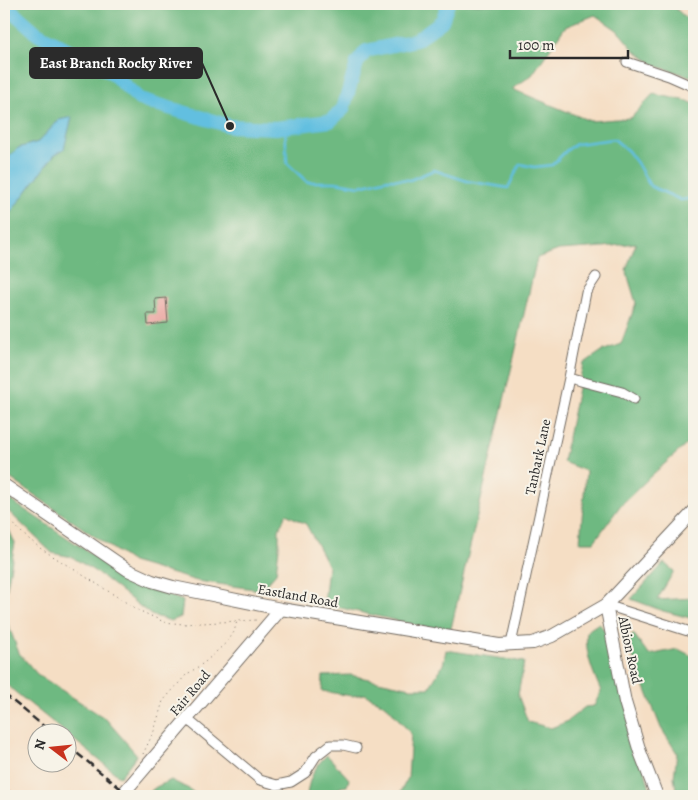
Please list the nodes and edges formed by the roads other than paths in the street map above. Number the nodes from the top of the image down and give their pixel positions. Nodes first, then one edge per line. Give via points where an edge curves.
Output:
1 (626, 62) dead end
2 (694, 87) edge
3 (596, 277) dead end
4 (569, 378) junction
5 (634, 400) dead end
6 (4, 485) edge
7 (694, 511) edge
8 (606, 605) junction
9 (281, 609) junction
10 (694, 633) edge
11 (511, 644) junction
12 (187, 719) junction
13 (356, 748) dead end
14 (4, 794) edge
15 (8, 796) edge
16 (121, 796) edge
17 (657, 796) edge

1 - 2 street
3 - 4 street, Tanbark Lane via 586,292
4 - 5 street via 622,392
4 - 11 street, Tanbark Lane
6 - 9 street, Eastland Road via 140,577 173,588
7 - 8 street, Albion Road
8 - 10 street
8 - 11 street, Eastland Road via 552,636 533,643
8 - 17 street, Albion Road via 626,702
9 - 11 street, Eastland Road via 498,645
9 - 12 street, Fair Road
12 - 13 street via 260,780 277,785 292,782 305,773 316,756 330,745
12 - 16 street, Fair Road
14 - 15 street

